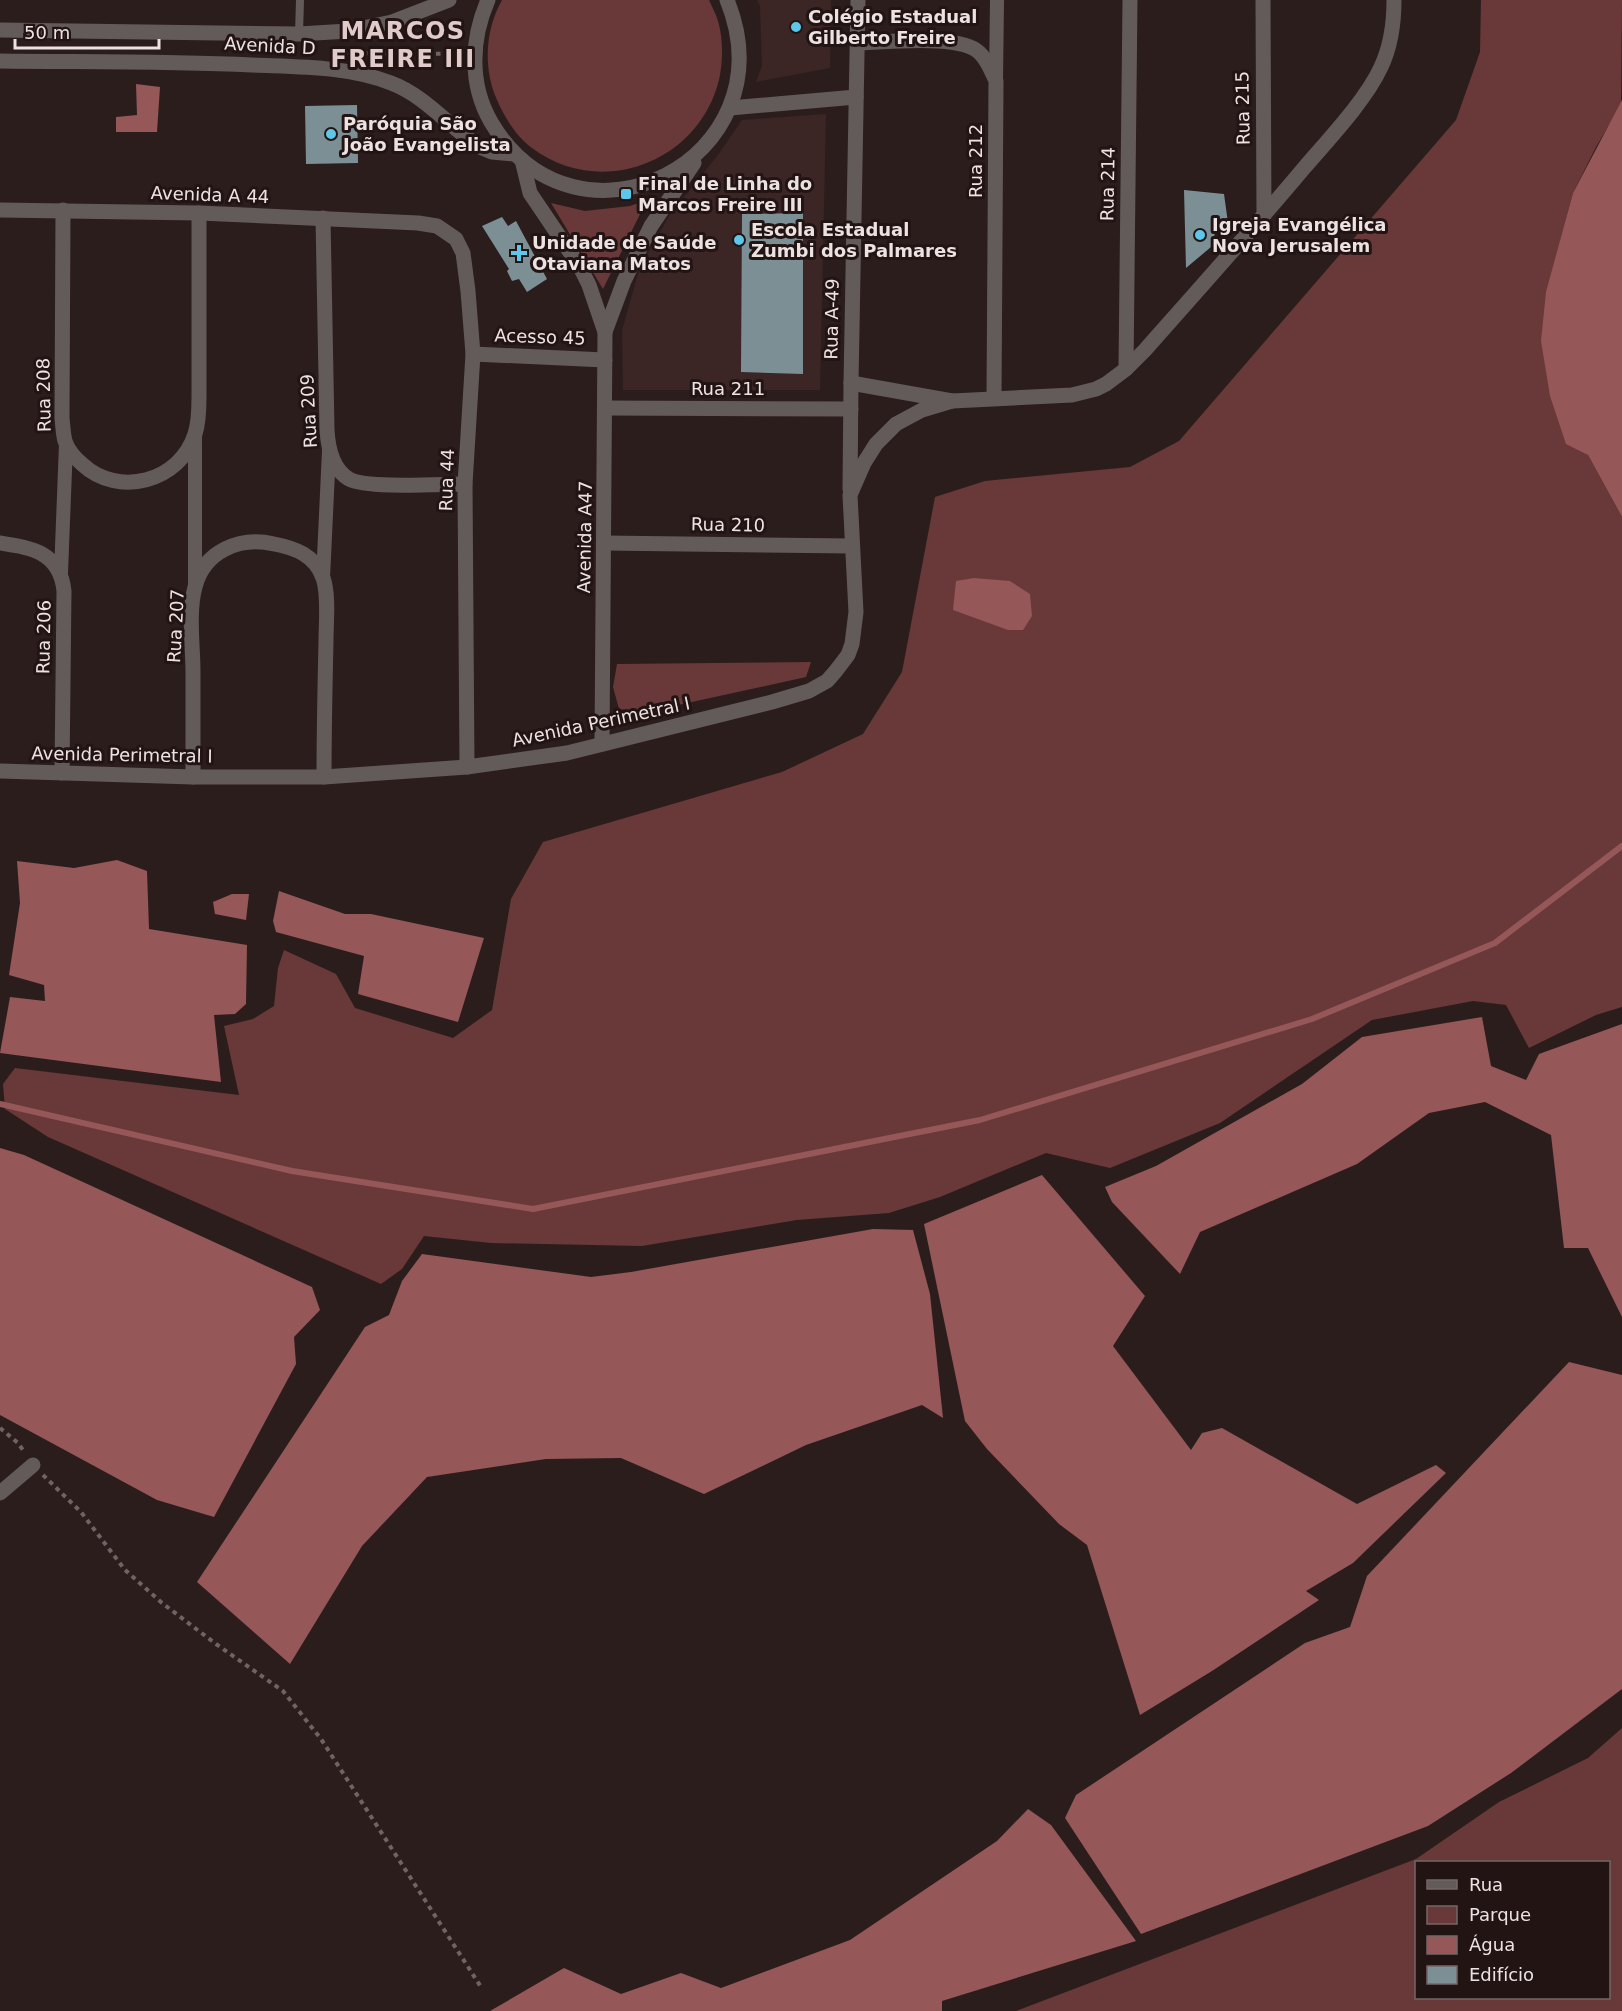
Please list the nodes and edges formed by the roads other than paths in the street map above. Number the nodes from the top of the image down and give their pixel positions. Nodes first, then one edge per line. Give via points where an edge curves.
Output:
1 (300, 0) edge
2 (448, 0) edge
3 (488, 0) edge
4 (727, 0) edge
5 (858, 0) edge
6 (997, 0) edge
7 (1130, 0) edge
8 (1263, 0) edge
9 (1394, 0) edge
10 (0, 30) edge
11 (299, 34) junction
12 (858, 43) junction
13 (0, 61) edge
14 (996, 81) junction
15 (856, 97) junction
16 (730, 108) junction
17 (706, 145) junction
18 (518, 157) junction
19 (0, 210) edge
20 (63, 210) junction
21 (198, 213) junction
22 (1264, 215) junction
23 (323, 218) junction
24 (418, 223) joint
25 (605, 332) junction
26 (472, 354) junction
27 (605, 360) junction
28 (1126, 369) junction
29 (851, 383) junction
30 (994, 398) junction
31 (952, 401) junction
32 (605, 408) junction
33 (851, 409) junction
34 (195, 436) junction
35 (66, 444) junction
36 (329, 449) junction
37 (465, 484) junction
38 (850, 495) junction
39 (0, 543) edge
40 (604, 543) junction
41 (852, 546) junction
42 (61, 573) junction
43 (323, 578) junction
44 (195, 586) junction
45 (602, 744) junction
46 (467, 767) junction
47 (0, 771) edge
48 (62, 773) junction
49 (193, 777) junction
50 (324, 777) junction
51 (33, 1465) road end
52 (0, 1493) edge

1 - 11 lane
2 - 11 street, Avenida D via 392,22 348,31
3 - 18 street via 476,39 478,89 498,135
4 - 16 street via 740,53
5 - 12 street, Rua A-49
6 - 14 street
7 - 28 street, Rua 214
8 - 22 street, Rua 215
9 - 22 street, Avenida Perimetral I via 1391,35 1380,69 1330,138
10 - 11 street, Avenida D
12 - 14 street, Rua 212 via 961,43 984,57
12 - 15 street, Rua A-49
13 - 18 street, Avenida D via 202,63 353,71 393,83 480,147
14 - 30 street, Rua 212
15 - 16 street
15 - 29 street, Rua A-49
16 - 17 street
17 - 18 street via 666,177 617,190 591,190 566,184
17 - 25 street, Avenida A47 via 651,226
18 - 25 street, Avenida A47 via 530,193 589,285
19 - 20 street, Avenida A 44
20 - 21 street, Avenida A 44
20 - 35 street, Rua 208 via 62,418
21 - 23 street, Avenida A 44
21 - 34 street, Rua 208 via 199,397
22 - 28 street, Avenida Perimetral I
23 - 24 street, Avenida A 44
23 - 36 street, Rua 209
24 - 26 street, Rua 44 via 447,232 463,253
25 - 27 street, Avenida A47
26 - 27 street, Acesso 45
26 - 37 street, Rua 44
27 - 32 street, Avenida A47
28 - 30 street, Avenida Perimetral I via 1106,384 1084,392
29 - 31 street, Avenida Perimetral I
29 - 33 street, Rua A-49
30 - 31 street, Avenida Perimetral I
31 - 38 street, Avenida Perimetral I via 914,413 889,431 876,444
32 - 33 street, Rua 211
32 - 40 street, Avenida A47
33 - 38 street, Rua A-49
34 - 35 street, Rua 208 via 170,470 132,482 105,479 94,473 76,459
34 - 44 street
35 - 42 street
36 - 37 street, Rua 209 via 338,469 356,481
36 - 43 street
37 - 46 street, Rua 44
38 - 41 street, Avenida Perimetral I
39 - 42 street via 36,550
40 - 41 street, Rua 210
40 - 45 street, Avenida A47
41 - 45 street, Avenida Perimetral I via 855,633 848,655 827,681 772,702
42 - 48 street, Rua 206
43 - 44 street, Rua 207 via 312,560 299,551 269,543 241,543 217,553 201,571
43 - 50 street
44 - 49 street, Rua 207
45 - 46 street, Avenida Perimetral I via 540,758
46 - 50 street, Avenida Perimetral I
47 - 48 street, Avenida Perimetral I
48 - 49 street, Avenida Perimetral I
49 - 50 street, Avenida Perimetral I
51 - 52 street

